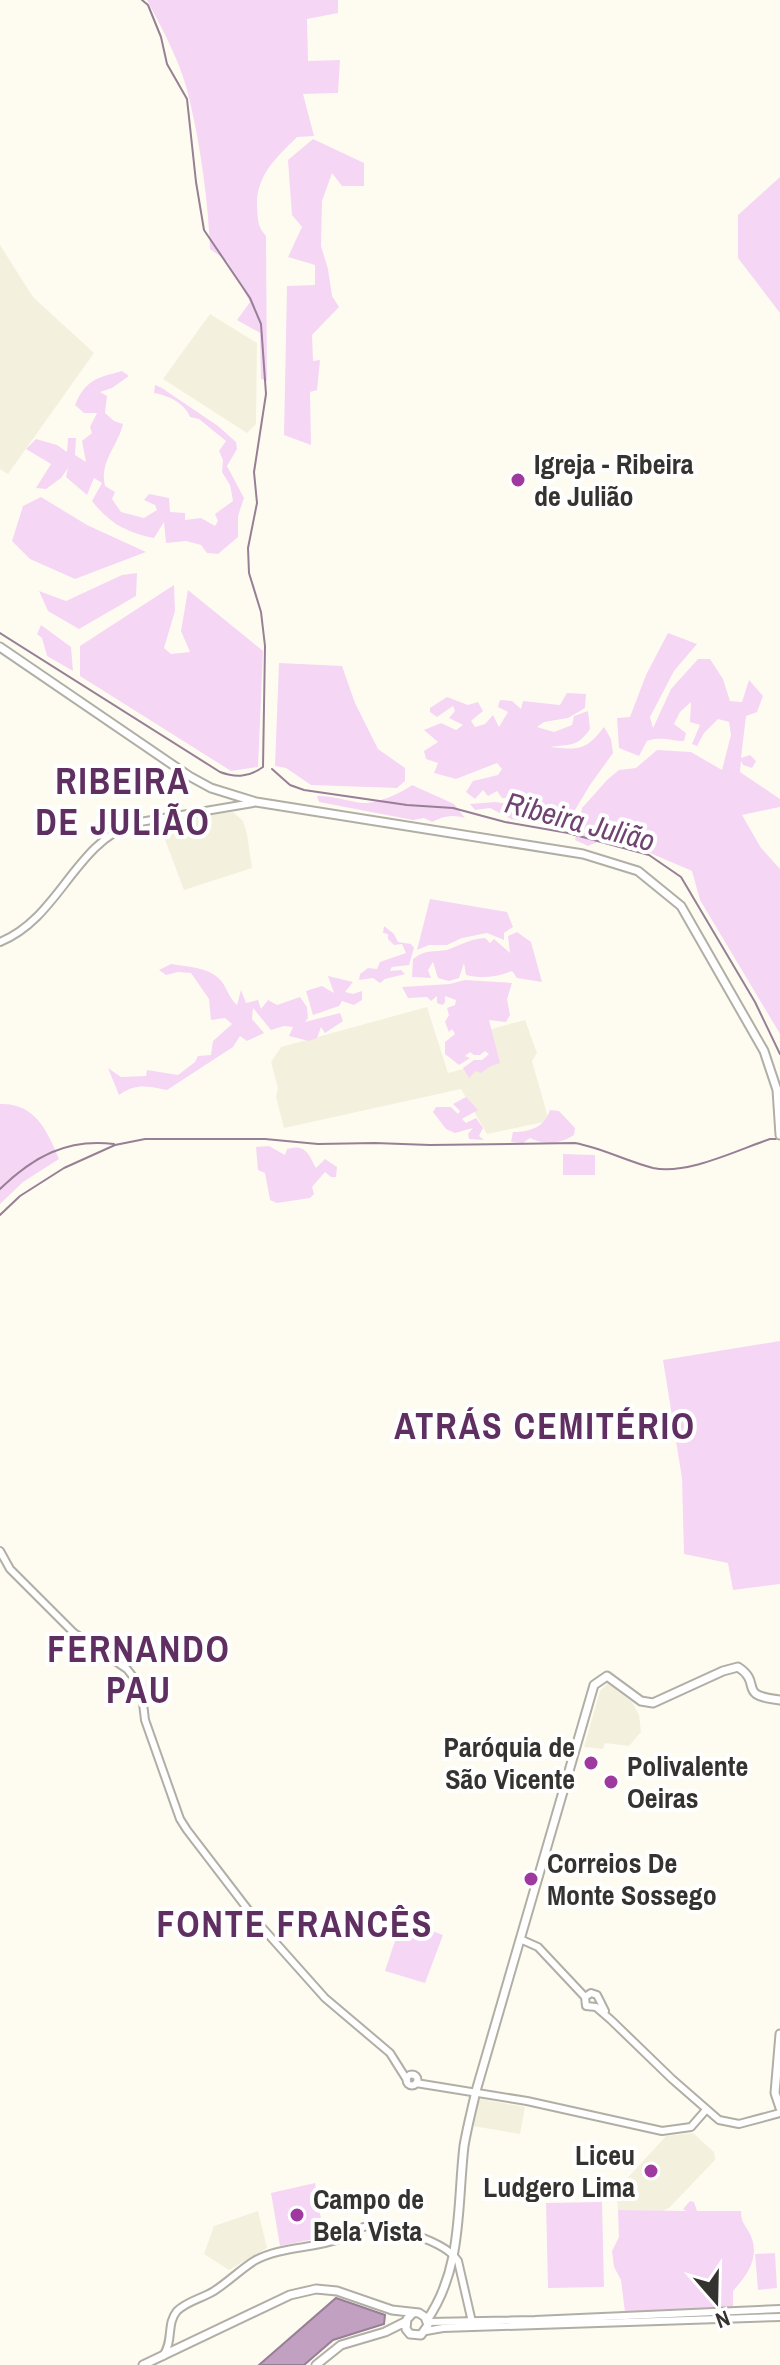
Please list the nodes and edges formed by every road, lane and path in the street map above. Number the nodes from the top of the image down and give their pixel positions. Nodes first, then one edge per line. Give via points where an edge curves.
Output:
1 (0, 647) edge
2 (256, 802) junction
3 (0, 942) edge
4 (780, 1135) edge
5 (0, 1551) edge
6 (780, 1700) edge
7 (520, 1939) junction
8 (588, 1995) junction
9 (598, 2005) junction
10 (780, 2034) edge
11 (476, 2091) junction
12 (705, 2111) junction
13 (780, 2111) edge
14 (453, 2253) junction
15 (436, 2302) junction
16 (780, 2309) edge
17 (411, 2317) junction
18 (780, 2317) edge
19 (472, 2322) junction
20 (427, 2324) junction
21 (385, 2332) junction
22 (408, 2332) junction
23 (172, 2336) junction
24 (188, 2346) junction
25 (161, 2358) junction
26 (143, 2365) edge
27 (316, 2365) edge

1 - 2 main road via 189,776
2 - 3 street via 120,827 94,847 28,927
2 - 4 main road via 583,854 644,874 681,906 764,1051 777,1090
5 - 11 street via 10,1569 74,1633 117,1662 141,1687 145,1720 180,1819 259,1924 325,1998 383,2046 410,2084
6 - 7 main road via 753,1693 738,1667 653,1703 641,1701 607,1676 594,1685
7 - 8 street via 533,1943
7 - 11 main road
8 - 9 street via 597,1995
8 - 9 street via 586,2006
9 - 12 street
10 - 13 main road via 775,2093
11 - 12 street via 662,2131 691,2127
11 - 14 main road via 464,2145
12 - 13 street via 739,2124
14 - 15 main road via 450,2275
14 - 19 street
14 - 23 street via 411,2233 370,2226 327,2243 277,2252 180,2308 172,2318
15 - 17 main road
15 - 20 main road
16 - 19 street
17 - 20 main road
17 - 21 main road
17 - 22 main road
17 - 24 main road via 337,2291 307,2290
18 - 20 street via 443,2328
19 - 20 street
20 - 22 main road via 417,2336
21 - 22 main road
21 - 27 main road via 341,2345
23 - 24 street
23 - 25 street
24 - 25 main road
25 - 26 main road

